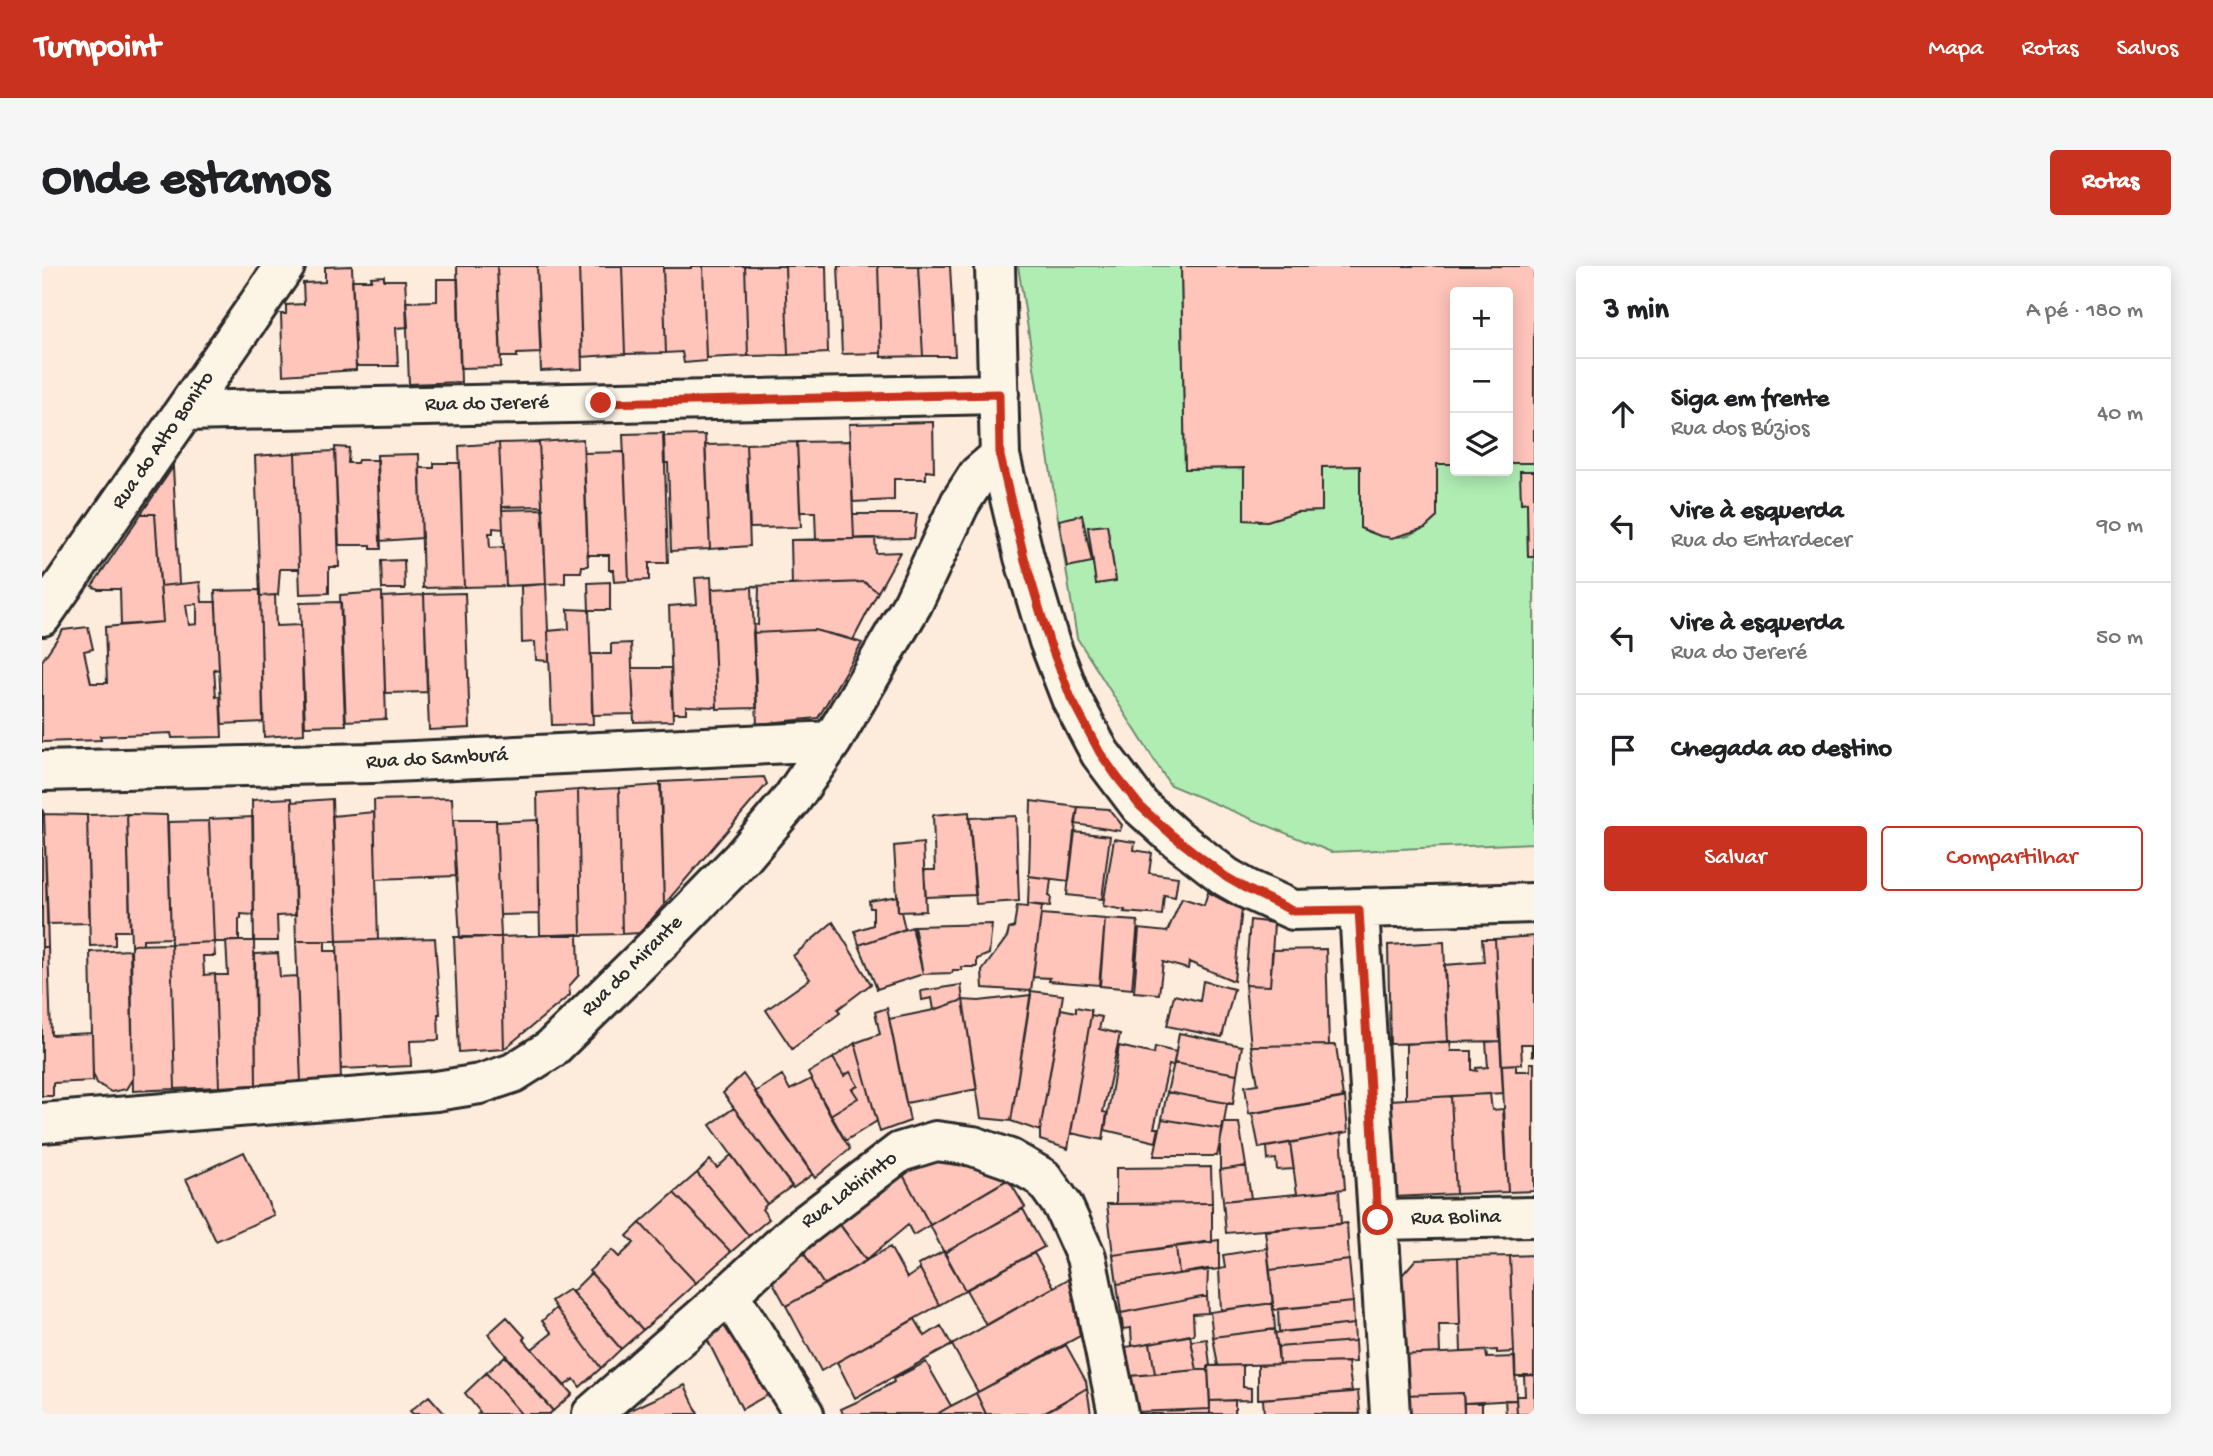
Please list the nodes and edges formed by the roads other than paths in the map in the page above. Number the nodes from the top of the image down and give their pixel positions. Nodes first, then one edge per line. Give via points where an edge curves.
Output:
1 (285, 266) edge
2 (995, 266) edge
3 (999, 394) junction
4 (186, 411) junction
5 (1000, 456) junction
6 (42, 616) edge
7 (832, 741) junction
8 (42, 771) edge
9 (1534, 903) edge
10 (1359, 910) junction
11 (42, 1123) edge
12 (1534, 1217) edge
13 (1378, 1220) junction
14 (729, 1294) junction
15 (592, 1414) edge
16 (804, 1414) edge
17 (1118, 1414) edge
18 (1390, 1414) edge

1 - 4 street, Rua do Alto Bonito
2 - 3 street
3 - 4 street, Rua do Jereré
3 - 5 street
4 - 6 street, Rua do Alto Bonito
5 - 7 street, Rua do Mirante via 978,475 960,503 913,603
5 - 10 street via 1049,641 1071,698 1117,777 1172,835 1247,889 1293,911
7 - 8 street, Rua do Samburá via 372,763
7 - 11 street, Rua do Mirante via 792,799 732,868 559,1040 513,1073 436,1091
9 - 10 street
10 - 13 street
12 - 13 street, Rua Bolina
13 - 18 street
14 - 15 street, Rua Labirinto
14 - 16 street
14 - 17 street, Rua Labirinto via 797,1231 900,1152 936,1142 973,1146 1010,1159 1043,1178 1063,1206 1086,1257

